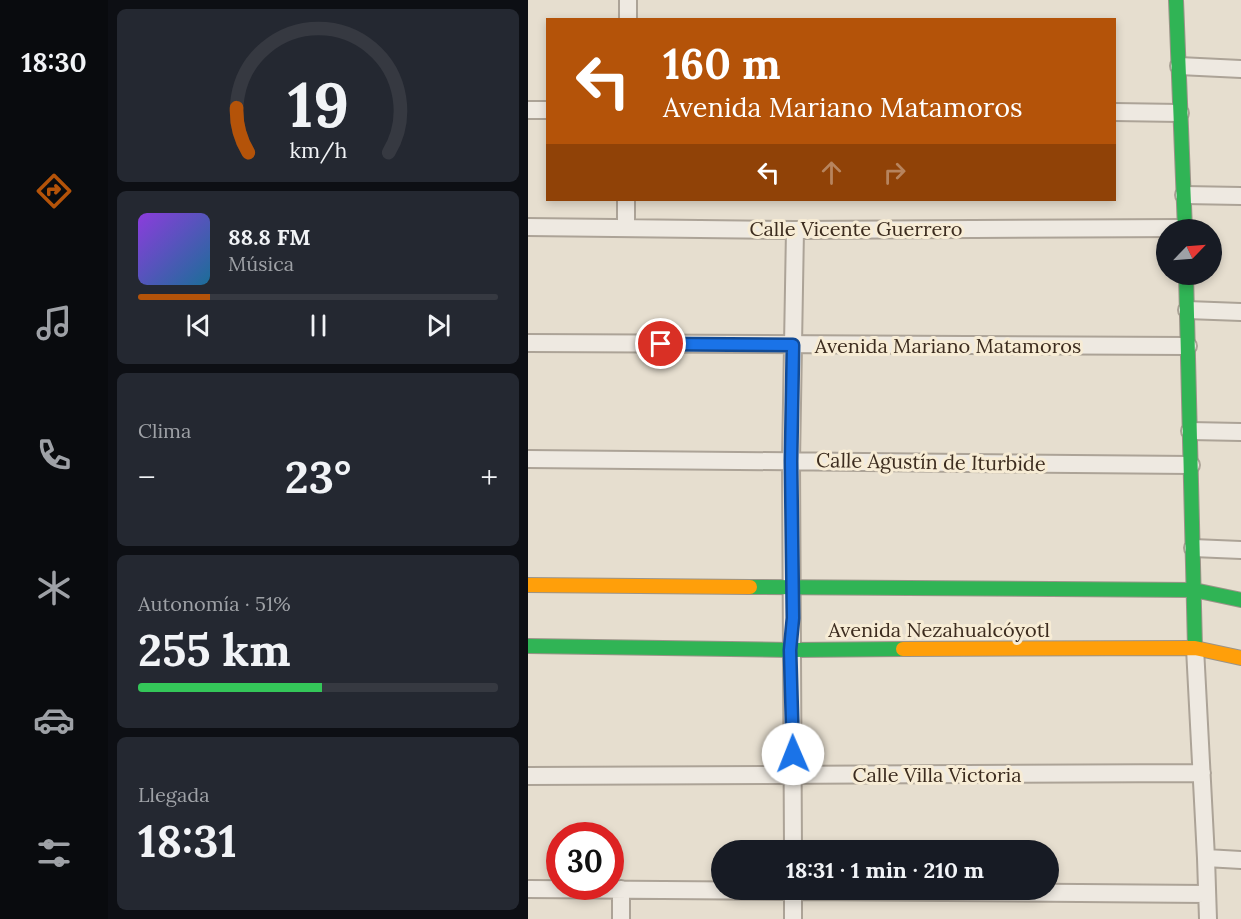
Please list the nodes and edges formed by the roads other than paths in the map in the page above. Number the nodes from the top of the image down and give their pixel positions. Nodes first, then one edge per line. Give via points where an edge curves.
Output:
1 (628, 0) edge
2 (1176, 0) edge
3 (628, 18) edge
4 (1179, 66) junction
5 (1241, 69) edge
6 (528, 110) edge
7 (546, 110) edge
8 (1116, 112) edge
9 (1180, 113) junction
10 (1184, 195) junction
11 (1241, 196) edge
12 (626, 201) edge
13 (1185, 219) edge
14 (528, 227) edge
15 (626, 228) junction
16 (1156, 229) edge
17 (795, 230) junction
18 (1186, 285) edge
19 (1187, 310) junction
20 (1241, 312) edge
21 (528, 343) edge
22 (793, 345) junction
23 (1188, 346) junction
24 (1190, 430) junction
25 (1241, 432) edge
26 (528, 459) edge
27 (791, 461) junction
28 (1191, 465) junction
29 (1193, 548) junction
30 (1241, 550) edge
31 (528, 585) edge
32 (792, 586) junction
33 (1194, 590) junction
34 (1241, 600) edge
35 (528, 646) edge
36 (1195, 648) junction
37 (790, 650) junction
38 (1241, 658) edge
39 (1202, 773) junction
40 (793, 775) junction
41 (528, 776) edge
42 (793, 840) edge
43 (1206, 858) junction
44 (1241, 860) edge
45 (528, 889) edge
46 (546, 889) edge
47 (624, 889) edge
48 (711, 890) edge
49 (1059, 893) edge
50 (1207, 894) junction
51 (621, 900) edge
52 (793, 900) edge
53 (621, 919) edge
54 (792, 919) edge
55 (1208, 919) edge

1 - 3 street
2 - 4 main road
4 - 5 street
4 - 9 main road
6 - 7 street
8 - 9 street
9 - 10 main road
10 - 11 street
10 - 13 main road
12 - 15 street
14 - 15 street, Calle Vicente Guerrero
15 - 17 street, Calle Vicente Guerrero
16 - 17 street, Calle Vicente Guerrero
17 - 22 street
18 - 19 main road
19 - 20 street
19 - 23 main road
21 - 22 street, Avenida Mariano Matamoros
22 - 23 street, Avenida Mariano Matamoros
22 - 27 street
23 - 24 main road
24 - 25 street
24 - 28 main road
26 - 27 street, Calle Agustín de Iturbide
27 - 28 street, Calle Agustín de Iturbide
27 - 32 street
28 - 29 main road
29 - 30 street
29 - 33 main road
31 - 32 main road
32 - 33 main road
32 - 37 street
33 - 34 main road
33 - 36 main road
35 - 37 main road, Avenida Nezahualcóyotl
36 - 37 main road, Avenida Nezahualcóyotl
36 - 38 main road, Avenida Nezahualcóyotl
36 - 39 street
37 - 40 street
39 - 40 street, Calle Villa Victoria
39 - 43 street
40 - 41 street, Calle Villa Victoria
40 - 42 street
43 - 44 street
43 - 50 street
45 - 46 street
47 - 48 street
49 - 50 street
50 - 55 street
51 - 53 street
52 - 54 street

